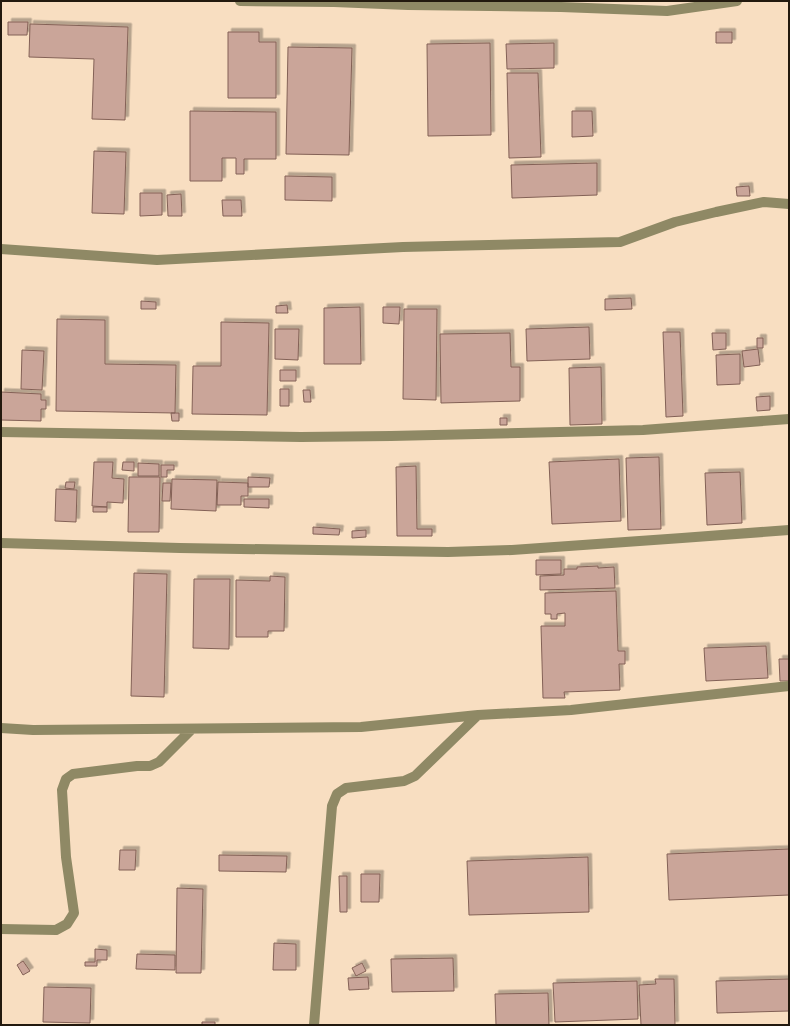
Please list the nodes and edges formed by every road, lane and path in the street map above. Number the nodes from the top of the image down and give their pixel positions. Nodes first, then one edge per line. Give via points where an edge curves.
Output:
1 (240, 1) edge
2 (254, 1) edge
3 (334, 1) edge
4 (737, 1) edge
5 (789, 204) edge
6 (1, 249) edge
7 (789, 419) edge
8 (1, 432) edge
9 (789, 530) edge
10 (1, 543) edge
11 (789, 686) edge
12 (478, 715) junction
13 (1, 728) edge
14 (192, 729) junction
15 (1, 929) edge
16 (314, 1025) edge

1 - 2 street
2 - 3 street
3 - 4 street via 667,11
5 - 6 street via 764,202 716,212 675,222 620,242 403,247 158,260
7 - 8 street via 643,430 391,436
9 - 10 street via 448,552
11 - 12 street via 571,710
12 - 14 street via 361,727
12 - 16 street via 415,776 404,781 346,788 337,794 332,806
13 - 14 street
14 - 15 street via 159,762 150,766 73,774 66,779 62,790 66,857 74,913 67,924 56,930

